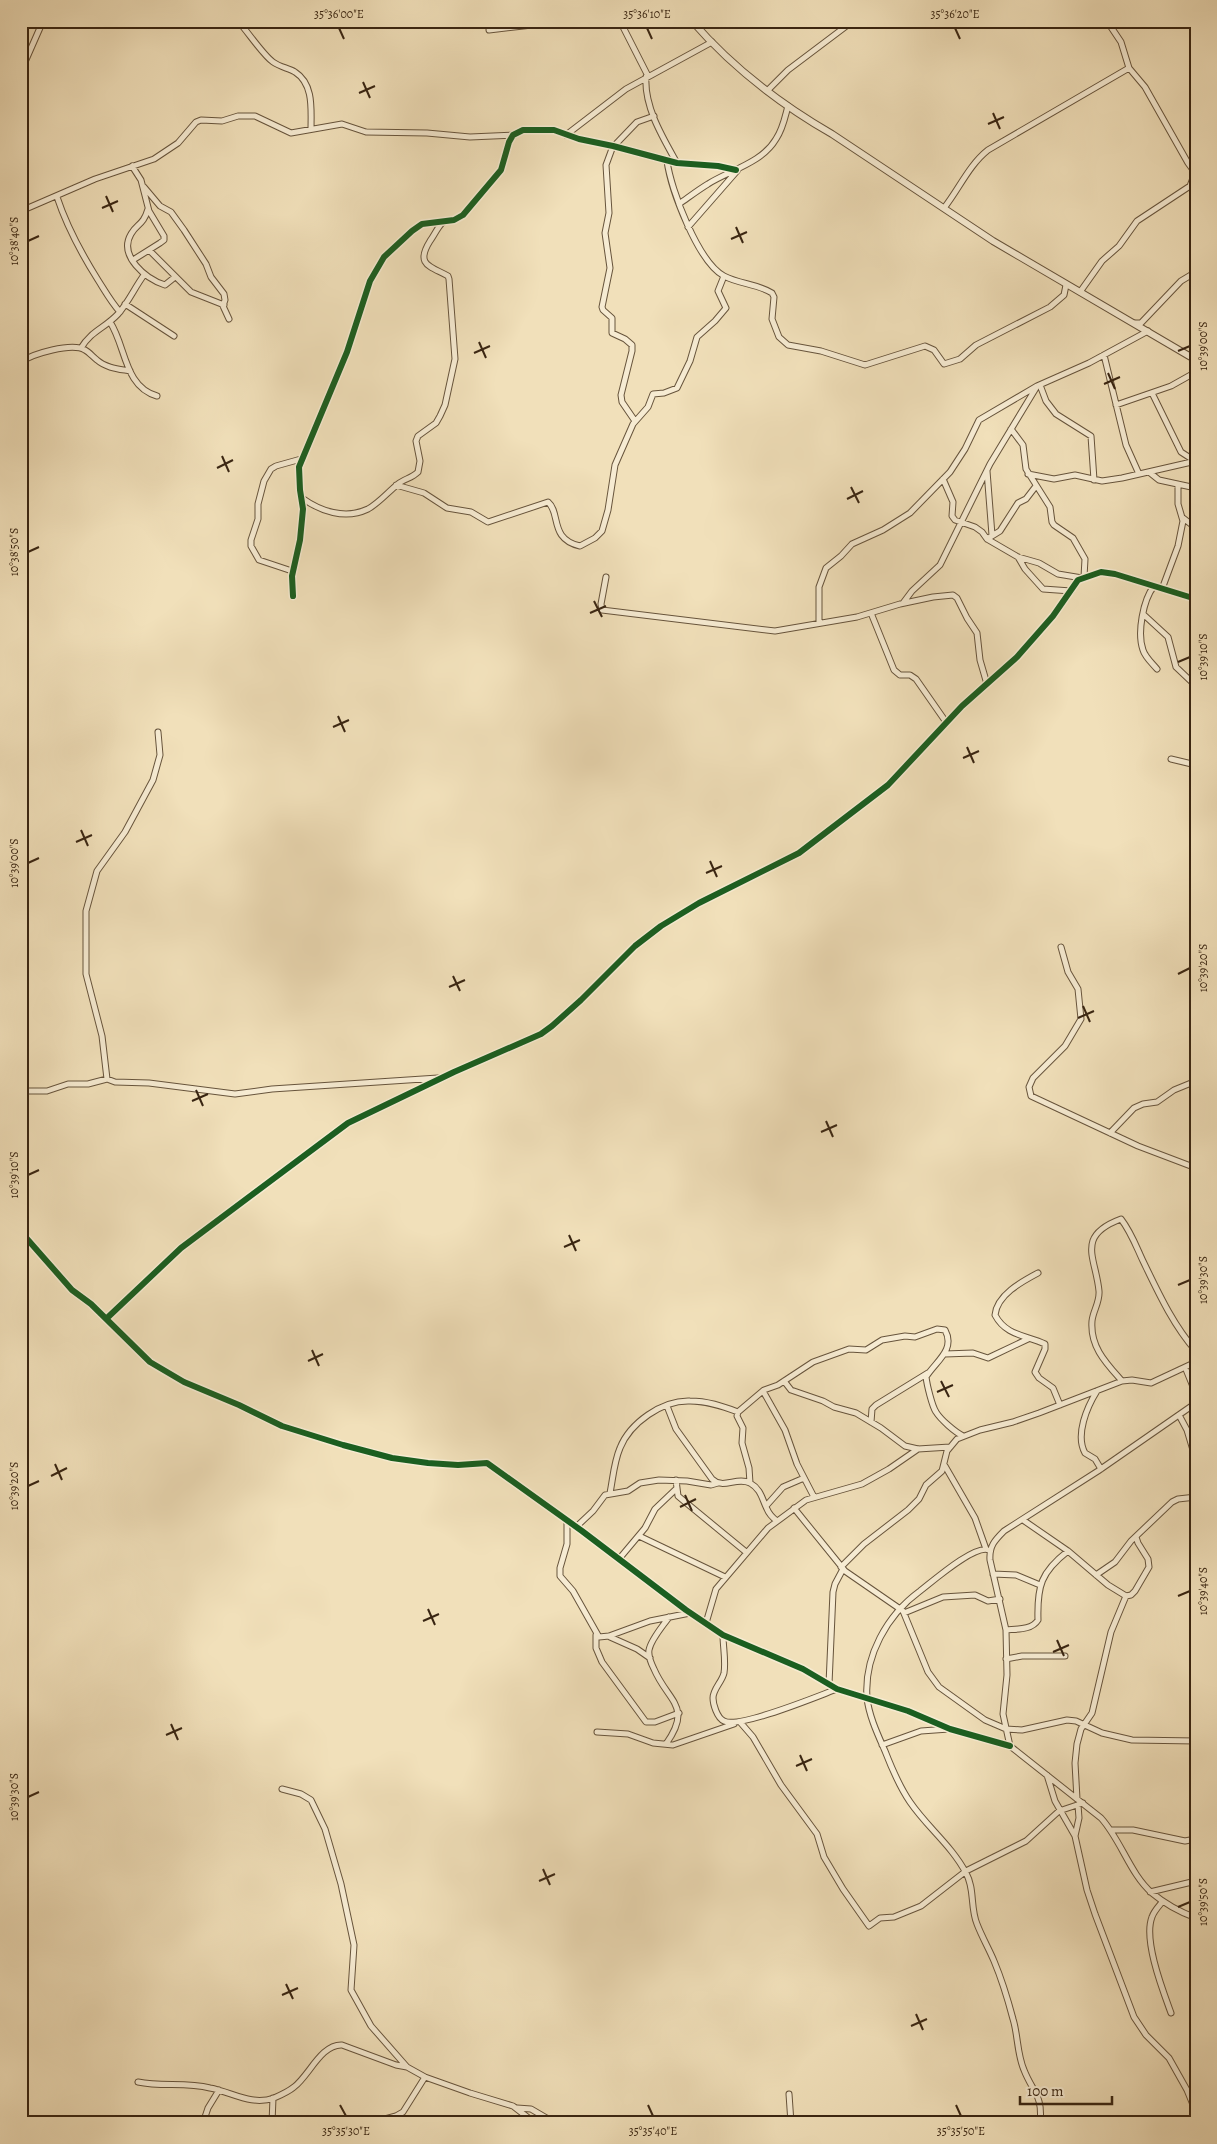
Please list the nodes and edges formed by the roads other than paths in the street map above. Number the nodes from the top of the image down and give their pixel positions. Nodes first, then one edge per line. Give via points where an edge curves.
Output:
1 (43, 21) edge
2 (238, 21) edge
3 (543, 21) edge
4 (620, 21) edge
5 (692, 21) edge
6 (853, 21) edge
7 (1107, 21) edge
8 (489, 30) dead end
9 (712, 42) junction
10 (1129, 68) junction
11 (21, 71) edge
12 (647, 77) junction
13 (767, 91) junction
14 (788, 106) junction
15 (654, 116) junction
16 (311, 129) junction
17 (566, 134) junction
18 (513, 135) junction
19 (614, 146) junction
20 (667, 161) junction
21 (677, 163) junction
22 (132, 166) junction
23 (738, 169) junction
24 (1195, 174) edge
25 (144, 187) junction
26 (57, 196) junction
27 (679, 204) junction
28 (944, 208) junction
29 (149, 209) junction
30 (21, 211) edge
31 (443, 222) junction
32 (688, 227) junction
33 (148, 250) junction
34 (133, 260) junction
35 (1196, 272) edge
36 (144, 275) junction
37 (724, 276) junction
38 (175, 277) junction
39 (1066, 285) junction
40 (1080, 292) junction
41 (124, 304) junction
42 (224, 304) junction
43 (120, 312) junction
44 (229, 319) dead end
45 (110, 322) junction
46 (1135, 323) junction
47 (1148, 331) junction
48 (174, 336) dead end
49 (80, 348) junction
50 (1104, 355) junction
51 (1196, 360) edge
52 (22, 361) edge
53 (130, 371) junction
54 (1196, 372) edge
55 (1039, 385) junction
56 (1152, 394) junction
57 (157, 396) dead end
58 (1116, 404) junction
59 (635, 421) junction
60 (1011, 429) junction
61 (302, 459) junction
62 (1195, 461) edge
63 (987, 470) junction
64 (1149, 472) junction
65 (1028, 474) junction
66 (1139, 474) junction
67 (943, 479) junction
68 (1094, 480) junction
69 (1178, 484) junction
70 (396, 485) junction
71 (1036, 486) junction
72 (1196, 488) edge
73 (301, 497) junction
74 (1182, 517) junction
75 (960, 521) junction
76 (1196, 528) edge
77 (990, 537) junction
78 (1018, 557) junction
79 (292, 571) junction
80 (606, 577) dead end
81 (1083, 577) junction
82 (1154, 586) junction
83 (1162, 589) junction
84 (1071, 591) junction
85 (293, 596) dead end
86 (1196, 599) edge
87 (904, 603) junction
88 (871, 613) junction
89 (1143, 614) junction
90 (819, 623) junction
91 (1157, 668) dead end
92 (987, 684) junction
93 (1196, 686) edge
94 (946, 722) junction
95 (158, 732) dead end
96 (1172, 759) dead end
97 (1196, 765) edge
98 (1061, 947) dead end
99 (441, 1078) junction
100 (107, 1079) junction
101 (1196, 1081) edge
102 (21, 1092) edge
103 (1110, 1133) junction
104 (1196, 1168) edge
105 (21, 1232) edge
106 (1038, 1273) dead end
107 (106, 1319) junction
108 (1028, 1339) junction
109 (1196, 1352) edge
110 (944, 1354) junction
111 (1196, 1362) edge
112 (1184, 1368) junction
113 (929, 1373) junction
114 (784, 1381) junction
115 (1122, 1381) junction
116 (1098, 1390) junction
117 (763, 1391) junction
118 (1196, 1394) edge
119 (1060, 1405) junction
120 (1194, 1405) edge
121 (667, 1406) junction
122 (738, 1412) junction
123 (1196, 1413) edge
124 (1179, 1414) junction
125 (872, 1422) junction
126 (963, 1436) junction
127 (950, 1447) junction
128 (918, 1449) junction
129 (1196, 1460) edge
130 (944, 1466) junction
131 (1101, 1469) junction
132 (804, 1478) junction
133 (676, 1480) junction
134 (718, 1483) junction
135 (750, 1483) junction
136 (676, 1489) junction
137 (610, 1493) junction
138 (814, 1497) junction
139 (1196, 1497) edge
140 (766, 1506) junction
141 (794, 1508) junction
142 (1023, 1520) junction
143 (567, 1521) junction
144 (777, 1521) junction
145 (576, 1527) junction
146 (638, 1536) junction
147 (1136, 1537) junction
148 (988, 1550) junction
149 (1068, 1551) junction
150 (746, 1552) junction
151 (619, 1559) junction
152 (842, 1568) junction
153 (993, 1574) junction
154 (1096, 1575) junction
155 (725, 1577) junction
156 (1040, 1585) junction
157 (1126, 1596) junction
158 (1000, 1600) junction
159 (899, 1608) junction
160 (691, 1613) junction
161 (904, 1613) junction
162 (669, 1617) junction
163 (706, 1623) junction
164 (1006, 1630) junction
165 (596, 1635) junction
166 (723, 1635) junction
167 (609, 1636) junction
168 (1065, 1656) dead end
169 (650, 1658) junction
170 (1006, 1659) junction
171 (829, 1684) junction
172 (837, 1688) junction
173 (867, 1699) junction
174 (679, 1713) junction
175 (739, 1722) junction
176 (1084, 1723) junction
177 (950, 1728) junction
178 (1006, 1729) junction
179 (597, 1732) dead end
180 (1196, 1741) edge
181 (666, 1744) junction
182 (882, 1745) junction
183 (1010, 1746) junction
184 (1047, 1774) junction
185 (282, 1789) dead end
186 (1079, 1802) junction
187 (1059, 1811) junction
188 (1111, 1830) junction
189 (1075, 1836) junction
190 (1196, 1836) edge
191 (966, 1871) junction
192 (1196, 1881) edge
193 (1150, 1892) junction
194 (1163, 1901) junction
195 (1196, 1918) edge
196 (1171, 2013) dead end
197 (407, 2067) junction
198 (425, 2076) junction
199 (138, 2082) dead end
200 (219, 2090) junction
201 (789, 2094) dead end
202 (273, 2098) junction
203 (517, 2108) junction
204 (1196, 2112) edge
205 (203, 2123) edge
206 (272, 2123) edge
207 (370, 2123) edge
208 (535, 2123) edge
209 (555, 2123) edge
210 (791, 2123) edge
211 (1040, 2123) edge

1 - 11 street
2 - 16 street via 273,62 302,79 311,104
3 - 8 street
4 - 12 street
5 - 9 street
6 - 13 street via 788,70
7 - 10 street via 1121,42
9 - 12 street
9 - 13 street
10 - 24 street via 1145,87
10 - 28 street via 988,150 975,162 958,192
12 - 15 street via 646,92
12 - 17 street
13 - 14 street
14 - 23 street via 772,145
14 - 28 street
15 - 19 street via 637,122
15 - 21 street
16 - 18 street via 342,124 366,132 470,137
16 - 22 street via 291,133 255,116 238,116 222,121 201,120 165,152
17 - 18 street via 536,129
17 - 19 street
18 - 31 street via 502,170 463,215
19 - 20 street
19 - 59 street via 606,165 609,213 605,233 610,268 602,307 612,318 612,333 632,345 621,395
20 - 21 street
20 - 27 street
21 - 23 street
22 - 25 street
22 - 26 street
23 - 27 street
23 - 32 street
24 - 40 street via 1190,186 1137,221
25 - 29 street
25 - 42 street via 160,206 171,212 205,260 211,277 222,291
26 - 30 street
26 - 43 street via 64,219 85,261
27 - 32 street
28 - 39 street via 993,242
29 - 33 street via 164,240
29 - 34 street via 143,222 128,238
31 - 61 street via 422,224 384,257 366,292 347,352
31 - 70 street via 423,256 432,269 449,279 455,359 440,416 416,441 420,461 418,472
32 - 37 street via 701,250
33 - 34 street
33 - 38 street
34 - 36 street
35 - 46 street via 1182,281 1141,323
36 - 38 street via 165,285
36 - 41 street
37 - 39 street via 772,293 772,319 779,336 788,345 865,365 925,346 934,350 942,364 951,363 976,345 1059,301
37 - 59 street via 718,291 726,308 697,337 681,383 671,392 653,394 648,407
38 - 42 street via 194,294
39 - 40 street
40 - 46 street
41 - 43 street
41 - 48 street
42 - 44 street
43 - 45 street
45 - 49 street via 93,332
45 - 53 street
46 - 47 street
47 - 50 street
47 - 51 street
49 - 52 street via 38,354
49 - 53 street via 103,364
50 - 55 street
50 - 58 street
53 - 57 street via 142,390
54 - 56 street
55 - 60 street
55 - 67 street via 979,420 960,457
55 - 68 street via 1056,414 1091,436
56 - 58 street
56 - 62 street via 1181,452
58 - 66 street via 1126,445
59 - 70 street via 613,471 602,531 584,545 573,544 564,537 548,502 488,522 471,512 442,506 424,493
60 - 63 street
60 - 65 street via 1025,450 1024,464
61 - 73 street
61 - 79 street via 276,466 268,474 260,494 258,519 251,540 259,560
62 - 64 street
63 - 75 street
63 - 77 street via 991,498
64 - 66 street
64 - 69 street via 1159,480
65 - 68 street via 1051,479 1075,475
65 - 71 street
66 - 68 street
67 - 75 street via 954,502 953,518
67 - 90 street via 910,513 852,544 826,568 819,587
69 - 72 street
69 - 74 street
70 - 73 street via 368,508 354,512 325,511
71 - 77 street via 1026,499 1018,503 1000,531
71 - 81 street via 1050,507 1054,525 1073,538 1085,559
73 - 79 street via 302,526
74 - 76 street
74 - 83 street via 1178,546
75 - 77 street
75 - 87 street via 940,565
77 - 78 street
78 - 81 street via 1039,563 1053,572
78 - 84 street via 1043,589
79 - 85 street
80 - 90 street via 602,610 770,631
81 - 82 street via 1101,572
81 - 84 street
82 - 83 street
82 - 89 street via 1146,598
83 - 86 street
84 - 92 street via 1041,631
87 - 88 street
87 - 92 street via 933,597 957,598 979,638 980,660
88 - 90 street
88 - 94 street via 894,670 916,679
89 - 91 street via 1143,653
89 - 93 street via 1168,637 1176,667
92 - 94 street
94 - 99 street via 888,785 798,853 661,926 635,946 541,1034
95 - 100 street via 160,755 153,780 126,832 97,871 86,911 86,974 102,1036
96 - 97 street
98 - 103 street via 1068,972 1078,989 1081,1019 1065,1046 1033,1078 1029,1094
99 - 100 street via 272,1089 244,1094
99 - 107 street via 368,1113 327,1138 181,1248
100 - 102 street via 88,1084 68,1084 47,1091
101 - 103 street via 1174,1090 1161,1100 1134,1108
103 - 104 street
105 - 107 street via 72,1290
106 - 108 street via 1009,1292 995,1312 1000,1324
107 - 143 street via 150,1362 202,1391 282,1426 392,1458 445,1464 487,1463
108 - 110 street via 988,1358 973,1353
108 - 119 street via 1045,1344 1035,1372 1053,1388
109 - 115 street via 1159,1293 1121,1219 1100,1230 1092,1248 1099,1292 1092,1326 1099,1355
110 - 113 street
110 - 114 street via 948,1336 944,1330 937,1329 915,1337 882,1340 863,1351 846,1350 814,1362
111 - 112 street
112 - 115 street via 1151,1383
112 - 118 street
113 - 125 street via 876,1405 871,1413
113 - 126 street via 927,1388 936,1413
114 - 117 street
114 - 125 street via 791,1390 852,1411
115 - 116 street
116 - 119 street
116 - 131 street via 1087,1409 1081,1440 1085,1453 1095,1459
117 - 122 street
117 - 132 street via 785,1430
119 - 126 street
120 - 123 street
120 - 124 street
121 - 122 street via 687,1400 701,1401
121 - 134 street via 676,1430
121 - 137 street via 640,1420 624,1439
122 - 135 street
124 - 129 street
124 - 131 street
125 - 128 street via 905,1446
126 - 127 street
127 - 128 street
127 - 130 street
128 - 138 street via 862,1484
130 - 148 street via 975,1518
130 - 152 street via 926,1485 919,1499 864,1544
131 - 142 street
132 - 138 street
132 - 140 street via 783,1487
133 - 134 street
133 - 136 street
133 - 137 street via 647,1481 628,1491
134 - 135 street
135 - 140 street via 761,1494
136 - 146 street via 655,1509
136 - 150 street via 684,1502
137 - 145 street via 602,1497
138 - 141 street
139 - 147 street via 1172,1502
140 - 144 street via 768,1513
141 - 144 street
141 - 152 street
142 - 148 street via 1004,1531
142 - 149 street
143 - 145 street
143 - 165 street via 567,1544 560,1576 573,1591
144 - 150 street
145 - 151 street
146 - 151 street
146 - 155 street
147 - 154 street via 1115,1562
147 - 157 street via 1149,1567 1135,1591
148 - 153 street
148 - 159 street via 979,1550 960,1561
149 - 154 street
149 - 156 street via 1049,1568
150 - 155 street
151 - 160 street
152 - 159 street
152 - 171 street via 833,1592
153 - 156 street via 1016,1575
153 - 158 street
154 - 157 street
155 - 163 street via 713,1597
156 - 164 street via 1036,1624
157 - 176 street via 1111,1632 1092,1713
158 - 161 street via 988,1601 975,1595 943,1597
158 - 164 street
159 - 161 street
159 - 173 street via 873,1653
160 - 162 street
160 - 163 street
161 - 178 street via 928,1672 939,1687 970,1711
162 - 167 street
162 - 169 street via 649,1648
163 - 166 street
164 - 170 street
165 - 167 street via 602,1638
165 - 174 street via 596,1648 602,1662 646,1722
166 - 171 street via 803,1669
166 - 175 street via 723,1675 713,1699 720,1718 728,1723
167 - 169 street
168 - 170 street
169 - 174 street via 655,1673
170 - 178 street via 1003,1714
171 - 172 street
172 - 173 street
172 - 175 street
173 - 177 street
173 - 182 street
174 - 181 street via 677,1727
175 - 181 street via 677,1745
175 - 191 street via 753,1737 781,1785 817,1834 824,1857 869,1926 880,1918 902,1915 921,1906
176 - 178 street via 1067,1720 1034,1728
176 - 180 street via 1102,1733 1132,1740
176 - 186 street via 1076,1753
177 - 182 street via 921,1731
177 - 183 street
178 - 183 street
179 - 181 street via 628,1734
182 - 191 street via 909,1801
183 - 184 street
184 - 186 street
184 - 187 street
185 - 197 street via 311,1800 318,1811 349,1915 354,1945 351,1990 371,2026
186 - 187 street
186 - 188 street
186 - 189 street
187 - 189 street
187 - 191 street via 1026,1841
188 - 190 street via 1134,1830 1185,1841
188 - 193 street
189 - 204 street via 1090,1898 1134,2017 1146,2035 1169,2058 1188,2090
191 - 211 street via 972,1887 976,1923 995,1963 1011,2010 1024,2070 1039,2098
192 - 193 street
193 - 194 street
194 - 195 street
194 - 196 street via 1152,1918 1150,1934 1160,1984
197 - 198 street
197 - 202 street via 336,2044 322,2055 295,2087
198 - 203 street
198 - 207 street via 403,2112
199 - 200 street via 150,2085 175,2083
200 - 202 street via 252,2101
200 - 205 street
201 - 210 street
202 - 206 street
203 - 208 street
203 - 209 street via 531,2109

